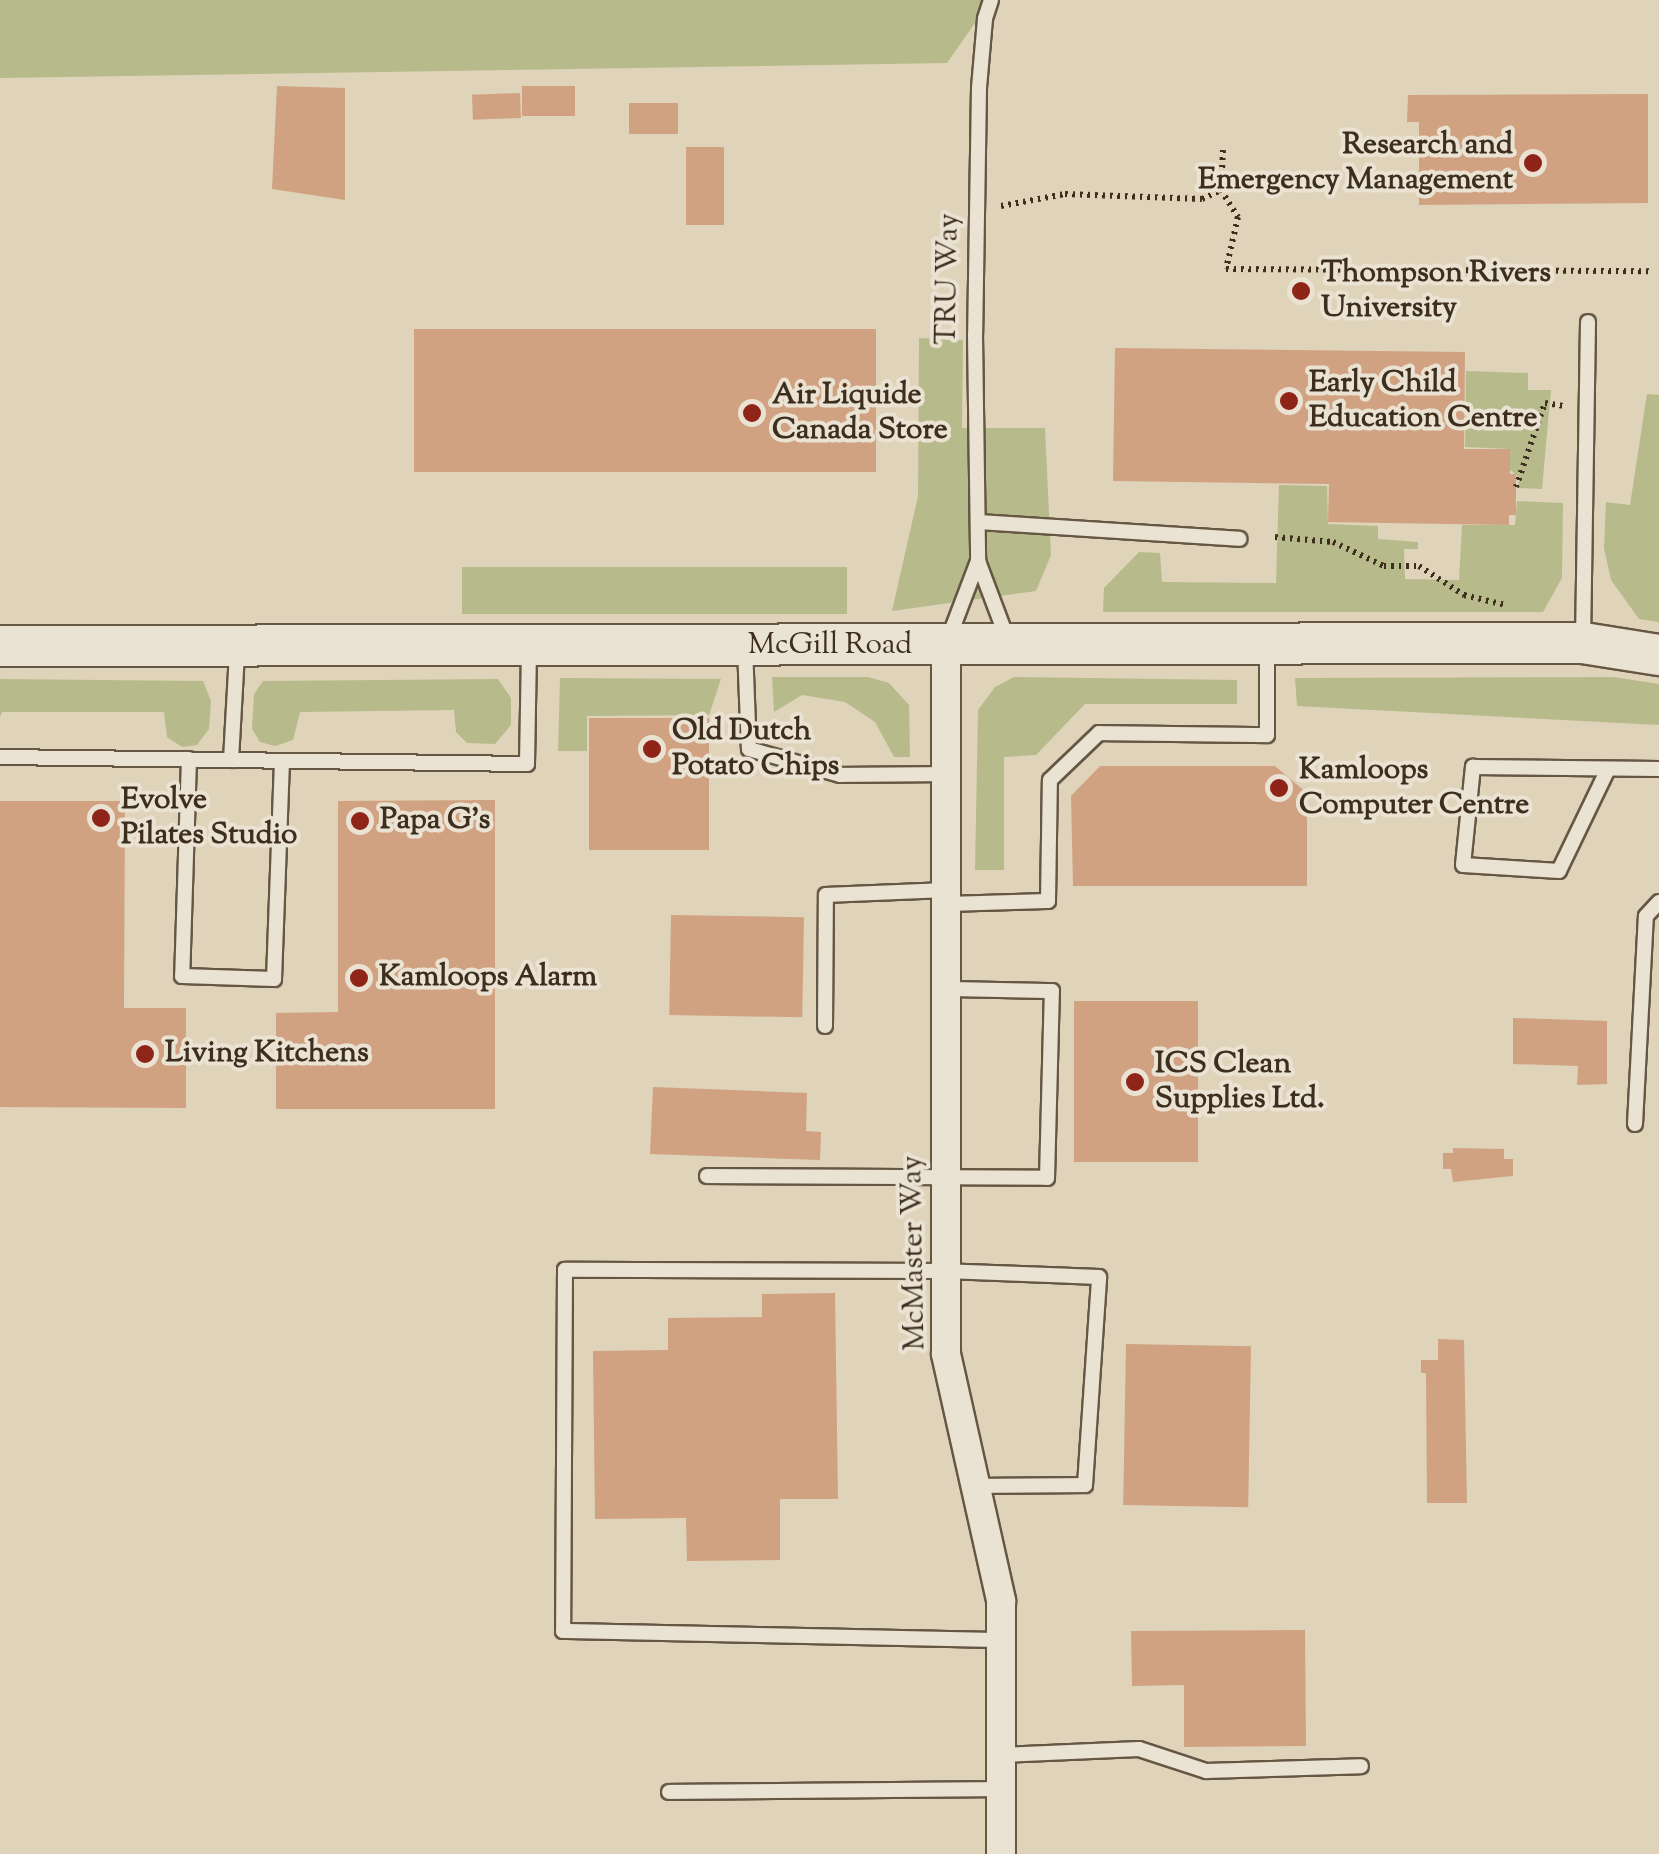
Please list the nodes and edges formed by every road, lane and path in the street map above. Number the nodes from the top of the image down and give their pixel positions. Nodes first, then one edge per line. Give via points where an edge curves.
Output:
1 (992, 0) edge
2 (1223, 150) dead end
3 (1221, 190) junction
4 (1001, 206) dead end
5 (1650, 270) dead end
6 (1588, 322) dead end
7 (1545, 403) dead end
8 (1516, 486) dead end
9 (978, 522) junction
10 (1275, 538) dead end
11 (1239, 539) dead end
12 (978, 561) junction
13 (1513, 608) dead end
14 (1583, 643) junction
15 (1267, 645) junction
16 (0, 646) edge
17 (238, 646) junction
18 (529, 646) junction
19 (745, 646) junction
20 (946, 646) junction
21 (1010, 646) junction
22 (1659, 655) edge
23 (0, 757) edge
24 (189, 760) junction
25 (231, 760) junction
26 (282, 761) junction
27 (1608, 768) junction
28 (1659, 769) edge
29 (946, 774) junction
30 (946, 897) junction
31 (1659, 902) edge
32 (946, 988) junction
33 (825, 1026) dead end
34 (1635, 1124) dead end
35 (946, 1175) junction
36 (707, 1176) dead end
37 (946, 1271) junction
38 (975, 1486) junction
39 (1001, 1640) junction
40 (1001, 1755) junction
41 (1362, 1766) dead end
42 (1001, 1788) junction
43 (668, 1792) dead end
44 (1001, 1854) edge

1 - 9 lane, TRU Way via 979,88
2 - 3 path
3 - 4 path via 1202,199 1065,194
3 - 5 path via 1238,217 1226,269
6 - 14 lane
7 - 8 path
9 - 11 lane
9 - 12 lane, TRU Way
10 - 13 path via 1332,542 1384,566 1420,566 1464,595
12 - 20 lane
12 - 21 lane
14 - 15 street, McGill Road
14 - 22 street, McGill Road
15 - 21 street, McGill Road
15 - 30 lane via 1267,735 1099,733 1050,780 1048,901
16 - 17 street, McGill Road
17 - 18 street, McGill Road
17 - 25 lane
18 - 19 street, McGill Road
18 - 26 lane via 526,764
19 - 20 street, McGill Road
19 - 29 lane via 749,749 840,774
20 - 21 street, McGill Road
20 - 29 street, McMaster Way
23 - 24 lane
24 - 25 lane
24 - 26 lane via 182,976 274,979
25 - 26 lane
27 - 27 lane via 1473,768 1463,864 1558,871
27 - 28 lane
29 - 30 street, McMaster Way
30 - 32 street, McMaster Way
30 - 33 lane via 826,895
31 - 34 lane via 1646,916
32 - 35 street, McMaster Way
32 - 35 lane via 1052,991 1048,1178
35 - 36 lane
35 - 37 street, McMaster Way
37 - 38 street, McMaster Way via 946,1354
37 - 38 lane via 1099,1278 1085,1485
37 - 39 lane via 565,1270 563,1632
38 - 39 street, McMaster Way via 1001,1601
39 - 40 street, McMaster Way
40 - 41 lane via 1139,1749 1206,1771
40 - 42 street, McMaster Way
42 - 43 lane
42 - 44 street, McMaster Way

